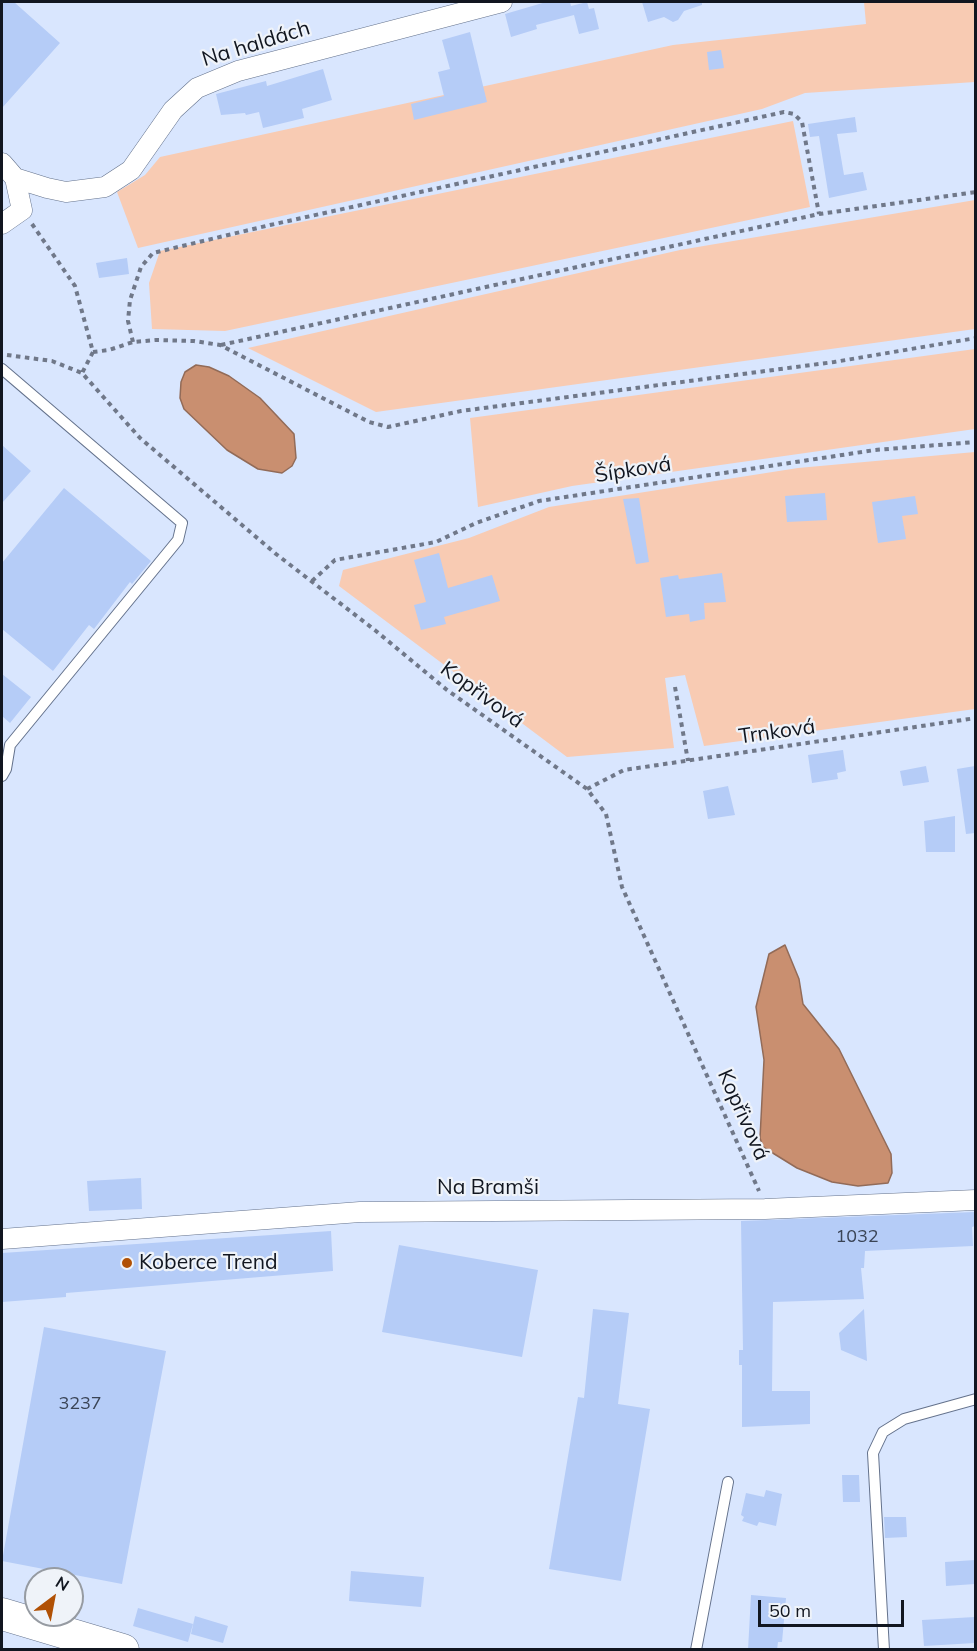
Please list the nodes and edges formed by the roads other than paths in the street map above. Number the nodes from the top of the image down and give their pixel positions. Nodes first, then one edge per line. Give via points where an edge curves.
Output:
1 (502, 2) edge
2 (2, 163) edge
3 (15, 178) junction
4 (2, 224) edge
5 (2, 369) edge
6 (2, 776) edge
7 (975, 1200) edge
8 (2, 1239) edge
9 (975, 1399) edge
10 (728, 1482) dead end
11 (2, 1614) edge
12 (123, 1650) edge
13 (696, 1650) edge
14 (884, 1650) edge

1 - 3 street, Na haldách via 238,71 197,88 173,110 131,170 105,187 66,192
2 - 3 street
3 - 4 street via 22,210
5 - 6 lane via 182,523 178,540 10,745
7 - 8 street, Na Bramši via 765,1209 360,1212
9 - 14 lane via 904,1419 883,1432 873,1453
10 - 13 lane
11 - 12 main road

